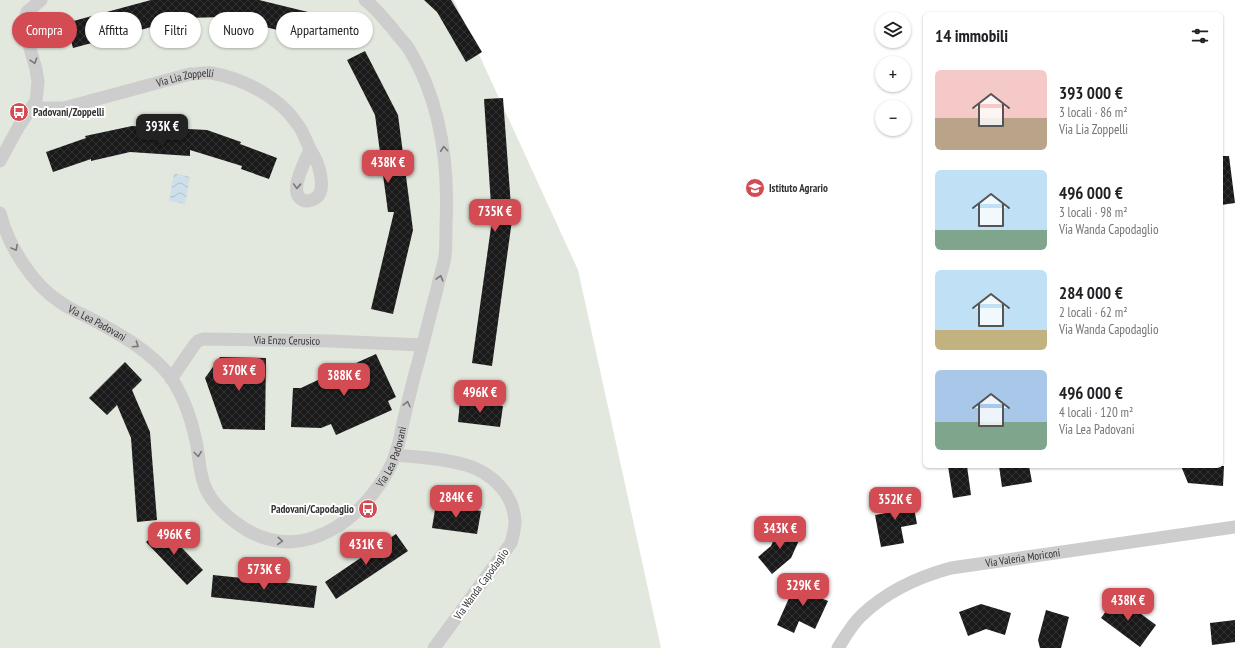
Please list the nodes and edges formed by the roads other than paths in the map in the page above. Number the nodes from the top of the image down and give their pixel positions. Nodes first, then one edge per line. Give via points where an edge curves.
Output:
1 (41, 0) edge
2 (365, 0) edge
3 (31, 108) junction
4 (310, 149) dead end
5 (0, 161) edge
6 (0, 213) edge
7 (422, 345) junction
8 (171, 379) junction
9 (395, 455) junction
10 (1235, 526) edge
11 (434, 648) edge
12 (838, 648) edge

1 -> 3 street via 27,12 23,24 38,82 36,101
7 -> 2 street, Via Lea Padovani via 445,259 448,195 443,142 428,87 408,47 374,6
3 - 4 street, Via Lia Zoppelli via 64,108 190,74 210,73 242,81 278,103 301,129
3 - 5 street
6 -> 8 street, Via Lea Padovani via 16,251 47,292 62,304 134,343 154,359
7 - 8 street, Via Enzo Cerusico via 203,339 195,344
9 -> 7 street, Via Lea Padovani
8 -> 9 street, Via Lea Padovani via 189,416 204,486 219,508 237,524 262,538 276,541 304,540 332,530 356,513 367,501 384,477
9 - 11 street, Via Wanda Capodaglio via 448,461 473,467 496,482 506,494 513,510 515,522 511,543
10 - 12 street, Via Valeria Moriconi via 951,568 933,573 901,587 876,604 861,616

